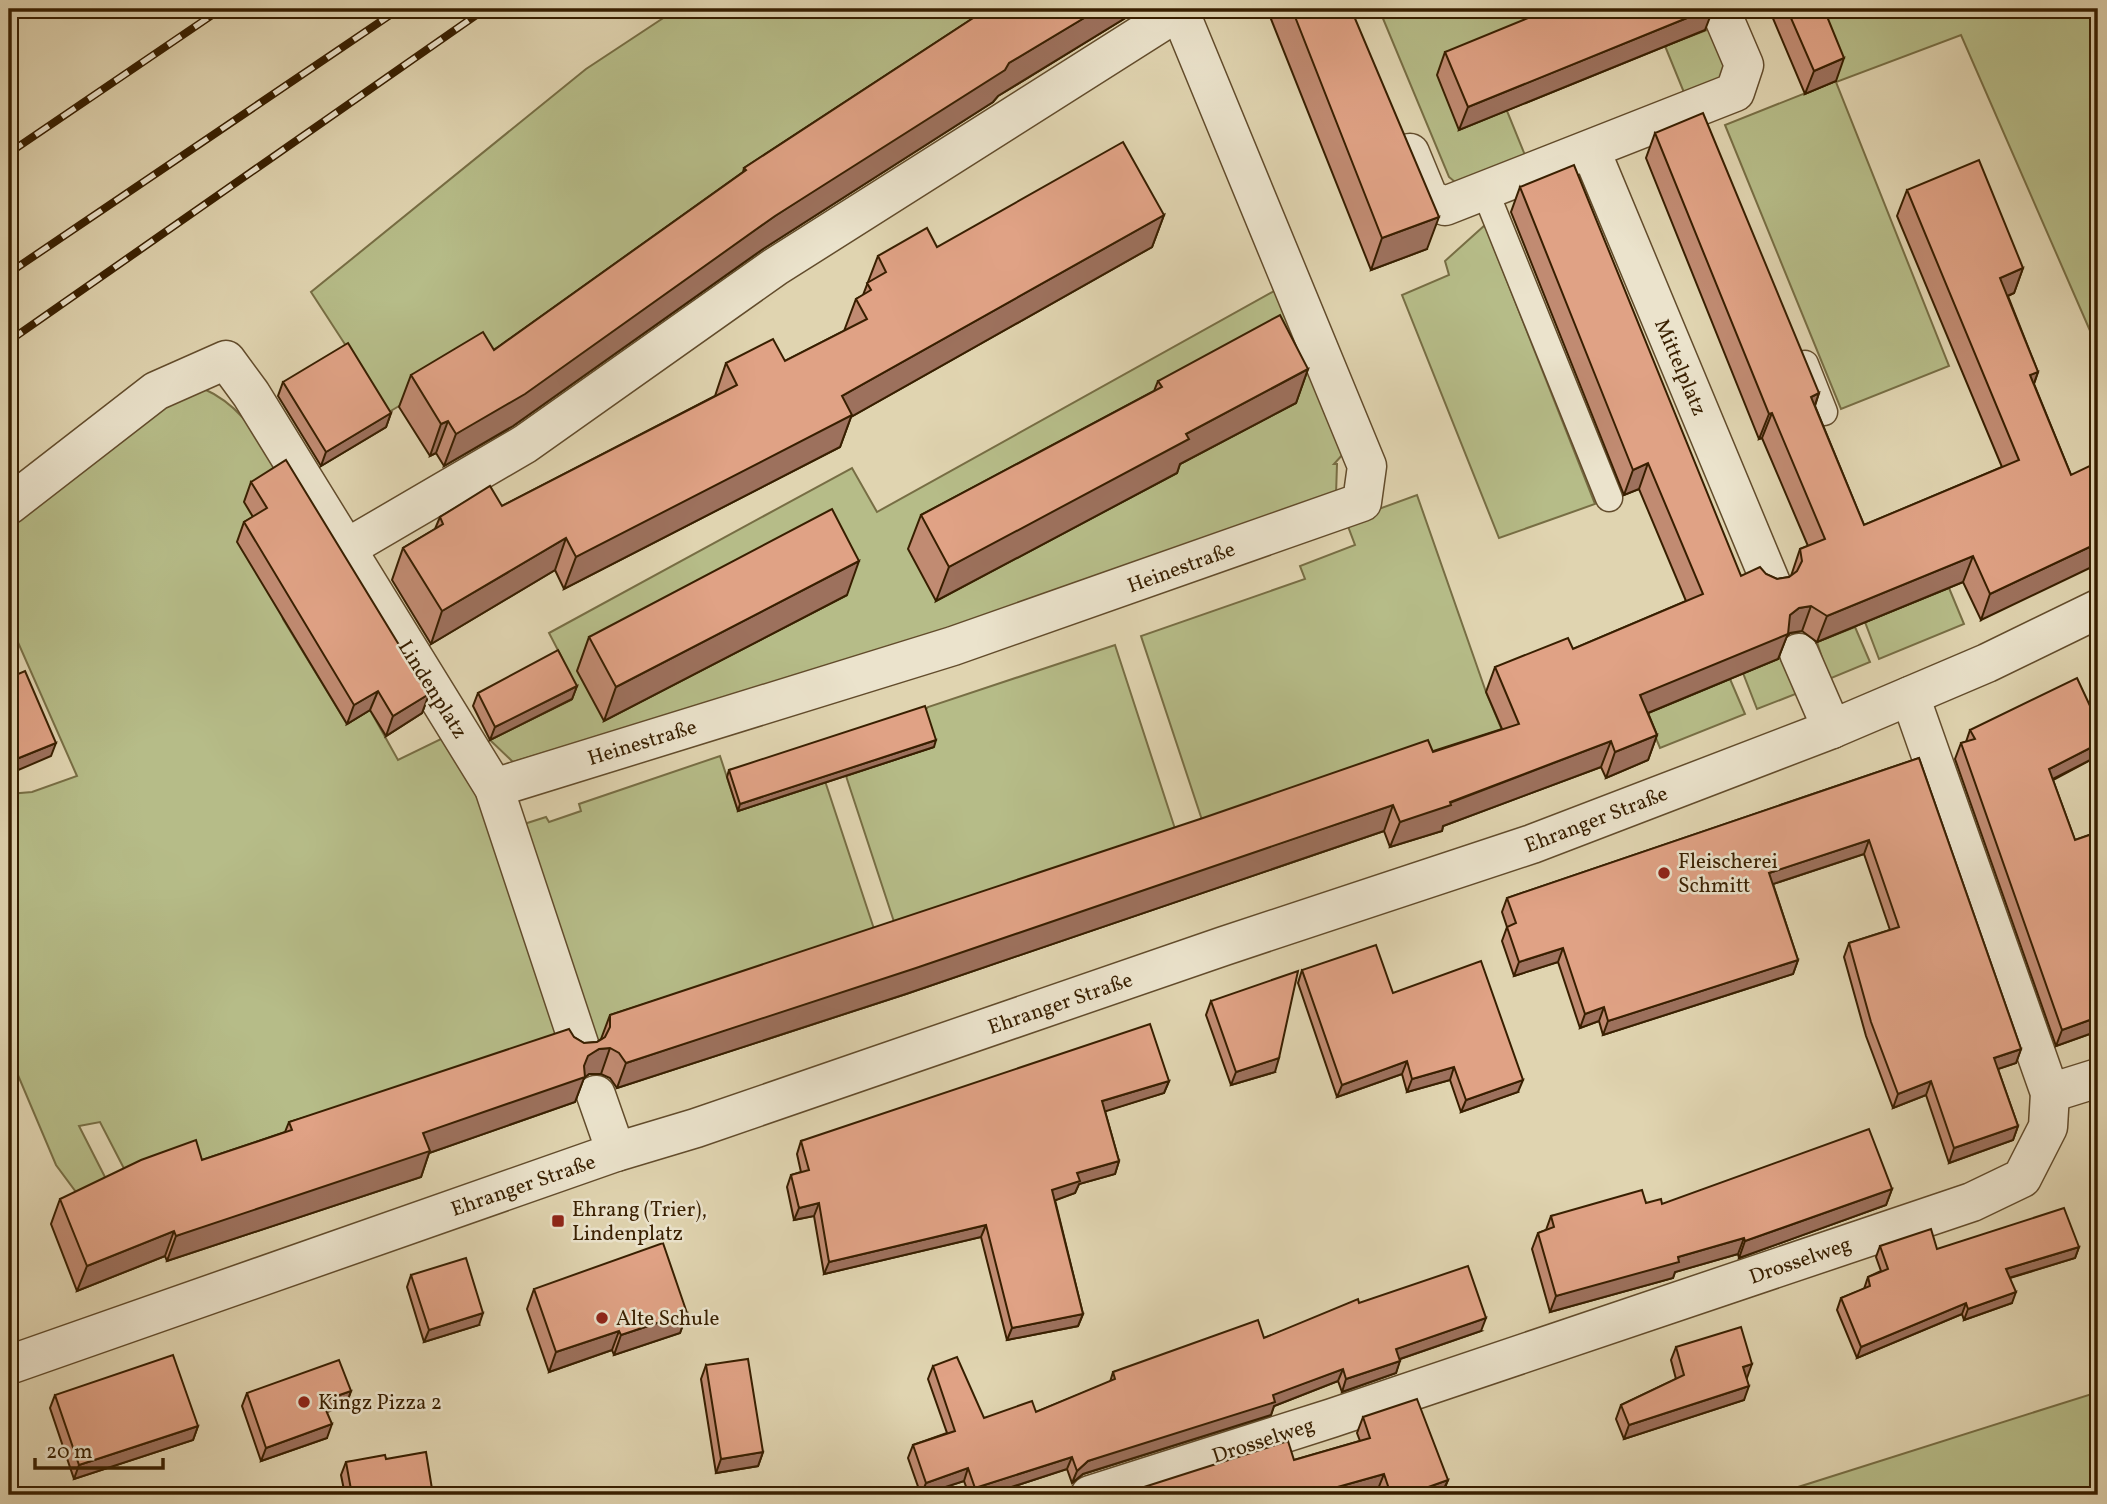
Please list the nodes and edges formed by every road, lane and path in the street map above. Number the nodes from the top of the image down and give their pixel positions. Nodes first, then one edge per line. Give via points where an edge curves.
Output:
1 (1181, 9) edge
2 (1720, 9) edge
3 (1397, 123) edge
4 (1591, 150) junction
5 (1485, 191) junction
6 (1793, 336) edge
7 (1824, 412) dead end
8 (1609, 498) dead end
9 (9, 505) edge
10 (347, 548) junction
11 (1771, 583) edge
12 (2098, 609) edge
13 (1799, 653) dead end
14 (1910, 696) junction
15 (1832, 729) junction
16 (494, 788) junction
17 (580, 1047) edge
18 (2098, 1079) edge
19 (2050, 1093) junction
20 (596, 1095) dead end
21 (616, 1152) junction
22 (9, 1365) edge
23 (1090, 1495) edge

1 - 10 street, Heinestraße via 775,267 525,444
1 - 16 street, Heinestraße via 1367,466 1362,502 953,646
2 - 4 street via 1744,65 1735,92 1703,120
3 - 5 street via 1429,199 1445,206
4 - 5 street
4 - 11 street, Mittelplatz
5 - 8 lane
6 - 7 lane
9 - 10 street, Lindenplatz via 156,391 226,360
10 - 16 street, Lindenplatz
12 - 14 street, Ehranger Straße
13 - 15 street
14 - 15 street, Ehranger Straße
14 - 19 street, Drosselweg
15 - 21 street, Ehranger Straße via 1532,844
16 - 17 street, Lindenplatz
18 - 19 street
19 - 23 street, Drosselweg via 2048,1127 2022,1178 1972,1202
20 - 21 street
21 - 22 street, Ehranger Straße

